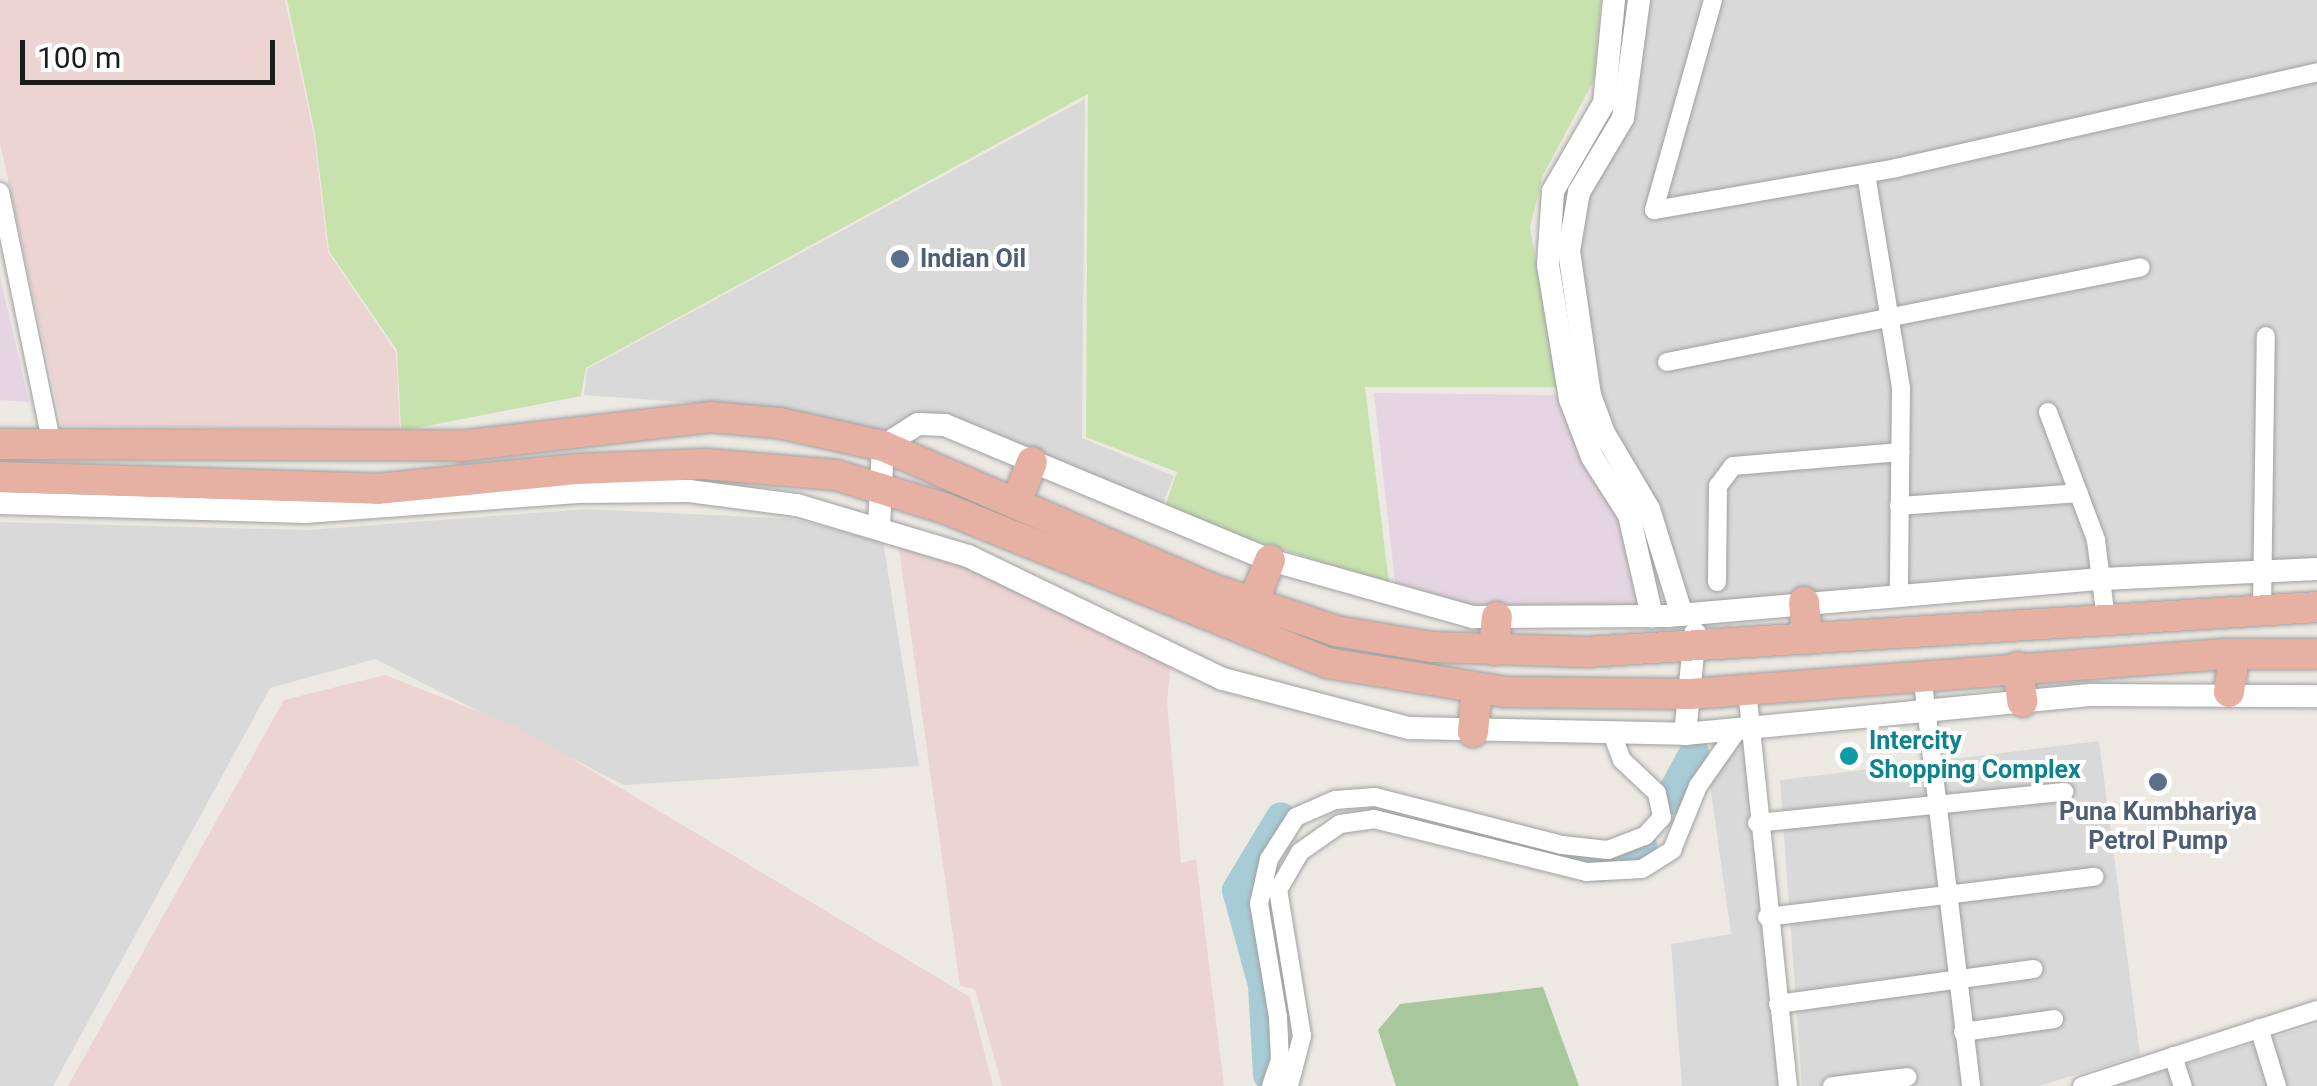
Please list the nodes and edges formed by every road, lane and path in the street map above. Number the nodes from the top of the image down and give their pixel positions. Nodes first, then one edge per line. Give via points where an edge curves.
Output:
1 (1614, 0) edge
2 (1639, 0) edge
3 (1713, 0) edge
4 (2317, 72) edge
5 (1866, 174) junction
6 (0, 192) edge
7 (2141, 267) dead end
8 (1891, 322) junction
9 (2266, 336) dead end
10 (1667, 362) dead end
11 (2048, 412) dead end
12 (0, 444) edge
13 (52, 445) junction
14 (883, 446) junction
15 (1900, 452) junction
16 (1032, 462) junction
17 (0, 476) edge
18 (876, 485) junction
19 (2078, 492) junction
20 (0, 503) edge
21 (1016, 503) junction
22 (1899, 506) junction
23 (878, 526) junction
24 (1270, 560) junction
25 (2317, 570) edge
26 (2262, 572) junction
27 (2104, 578) junction
28 (1718, 582) dead end
29 (1898, 594) junction
30 (1253, 602) junction
31 (1804, 602) junction
32 (2317, 607) edge
33 (2262, 608) junction
34 (1690, 615) junction
35 (1652, 616) junction
36 (1498, 617) junction
37 (2106, 619) junction
38 (1807, 638) junction
39 (1694, 647) junction
40 (1494, 650) junction
41 (2317, 654) edge
42 (2229, 656) junction
43 (2018, 667) junction
44 (2317, 672) edge
45 (1922, 674) junction
46 (1477, 689) junction
47 (1746, 690) junction
48 (2229, 692) junction
49 (1690, 694) junction
50 (2317, 696) edge
51 (2022, 702) junction
52 (1926, 711) junction
53 (1744, 729) junction
54 (1473, 732) junction
55 (1612, 734) junction
56 (1685, 734) junction
57 (2064, 792) dead end
58 (1936, 808) junction
59 (1756, 823) junction
60 (2095, 877) dead end
61 (1946, 896) junction
62 (1767, 916) junction
63 (2034, 970) dead end
64 (1955, 980) junction
65 (1778, 1004) junction
66 (2317, 1010) edge
67 (2054, 1019) dead end
68 (2258, 1028) junction
69 (1963, 1032) junction
70 (2173, 1056) junction
71 (1907, 1077) dead end
72 (1271, 1086) edge
73 (1290, 1086) edge
74 (1788, 1086) edge
75 (1832, 1086) edge
76 (1971, 1086) edge
77 (2085, 1086) edge
78 (2183, 1086) edge
79 (2278, 1086) edge

1 - 35 street via 1604,103 1553,192 1548,265 1574,414 1629,514
2 - 34 street via 1623,118 1579,192 1570,251 1590,395 1604,433 1650,509
3 - 5 street via 1654,210
4 - 5 street
5 - 8 street
6 - 13 street
7 - 8 street
8 - 10 street
8 - 15 street via 1901,388
9 - 26 street
11 - 19 street
12 - 13 highway
13 - 14 highway via 460,446 710,417 780,423
14 - 16 street via 901,429 945,425
14 - 18 street
14 - 21 highway
15 - 22 street
15 - 28 street via 1734,466 1718,486
16 - 21 highway
16 - 24 street
17 - 18 highway via 377,490 578,468 706,464 836,475
18 - 23 street
18 - 46 highway via 1328,663
19 - 22 street
19 - 27 street
20 - 23 street via 305,512 578,492 690,491 797,505
21 - 30 highway
22 - 29 street
23 - 54 street via 968,556 1223,679 1349,717
24 - 30 highway
24 - 36 street via 1473,617
25 - 26 street
26 - 27 street
26 - 33 street
27 - 29 street
27 - 37 street
29 - 31 street
30 - 40 highway via 1336,631
31 - 34 street
31 - 38 highway
32 - 33 highway
33 - 37 highway
34 - 35 street
34 - 39 street
35 - 36 street
36 - 40 highway
37 - 38 highway
38 - 39 highway
39 - 40 highway
39 - 49 street
41 - 42 highway
42 - 43 highway
42 - 44 highway
42 - 48 highway
43 - 45 highway
43 - 51 highway
45 - 47 highway
45 - 52 street
46 - 49 highway
46 - 54 highway
47 - 49 highway
47 - 53 street
48 - 50 street
48 - 51 street
49 - 56 street
51 - 52 street
52 - 53 street
52 - 58 street
53 - 56 street
53 - 59 street
53 - 73 street via 1698,786 1672,850 1642,869 1587,872 1374,819 1340,824 1300,852 1278,890 1302,1036
54 - 55 street
55 - 56 street
55 - 72 street via 1622,760 1657,792 1662,817 1645,836 1608,850 1562,845 1375,797 1335,800 1296,817 1269,859 1259,904 1278,1017 1280,1060
57 - 58 street
58 - 59 street
58 - 61 street
59 - 62 street
60 - 61 street
61 - 62 street
61 - 64 street
62 - 65 street
63 - 64 street
64 - 65 street
64 - 69 street
65 - 74 street
66 - 68 street
67 - 69 street
68 - 70 street
68 - 79 street
69 - 76 street
70 - 77 street
70 - 78 street
71 - 75 street

